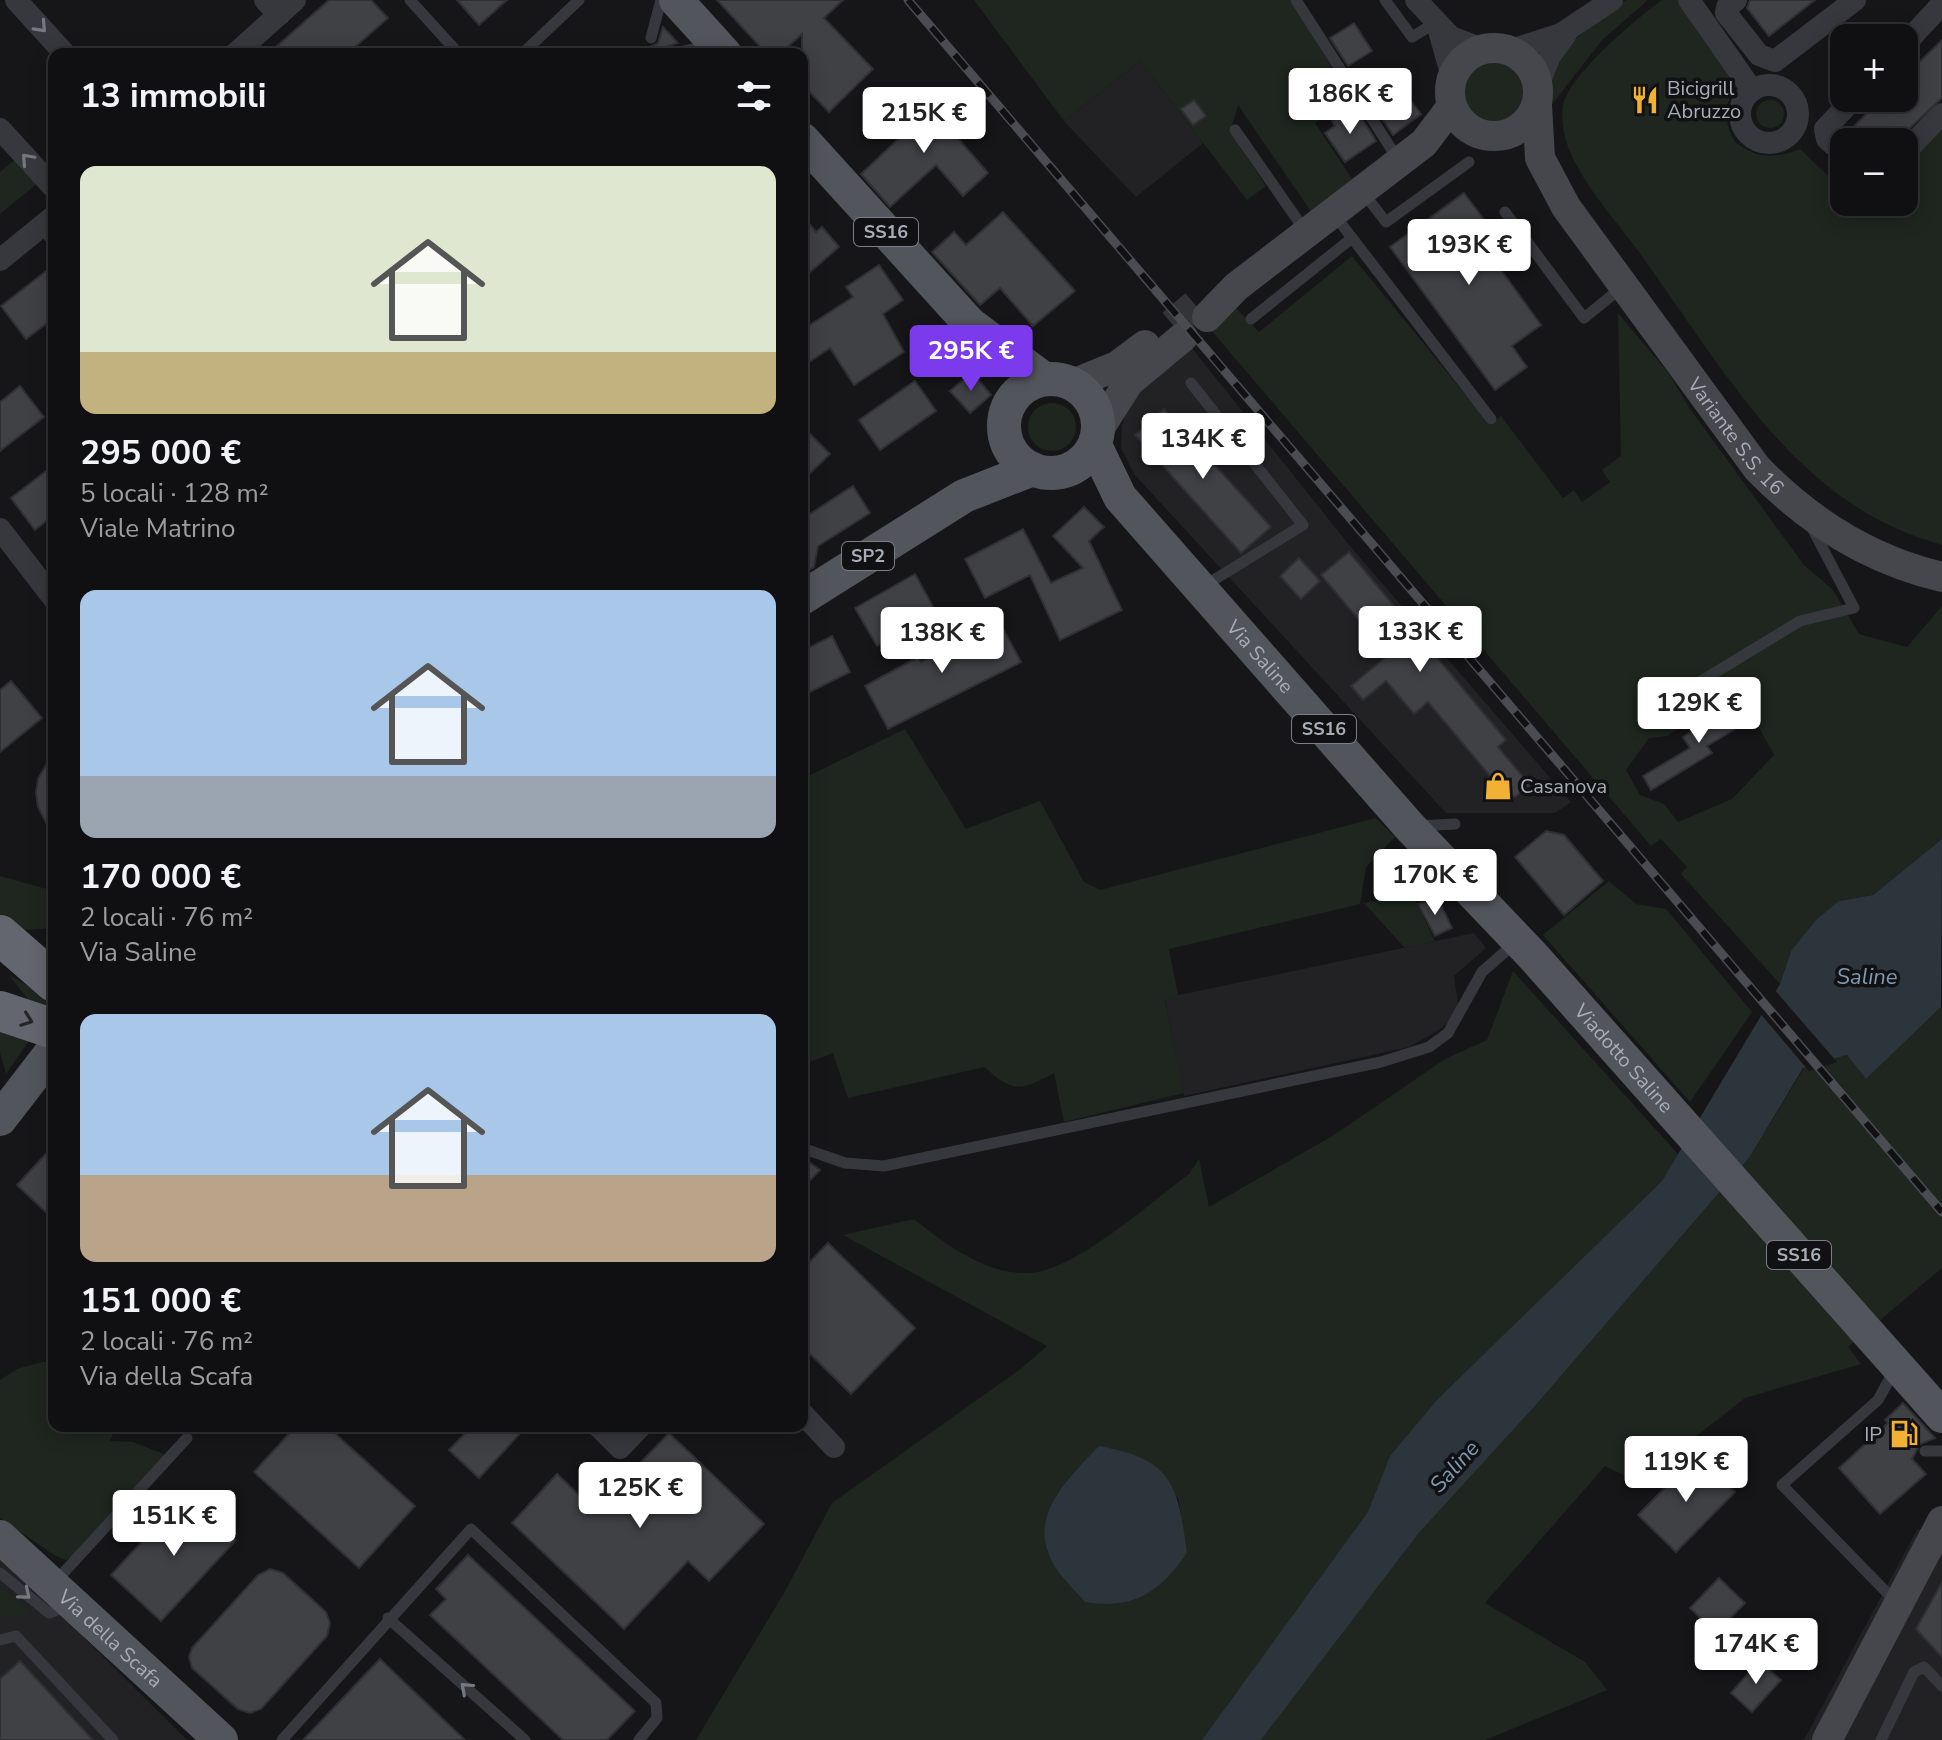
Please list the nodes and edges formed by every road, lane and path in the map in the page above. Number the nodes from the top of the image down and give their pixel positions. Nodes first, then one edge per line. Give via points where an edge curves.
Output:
1 (16, 0) edge
2 (410, 0) edge
3 (579, 0) edge
4 (661, 0) edge
5 (1296, 0) edge
6 (1385, 0) edge
7 (1416, 0) edge
8 (1612, 0) edge
9 (1689, 0) edge
10 (1736, 0) edge
11 (1855, 0) edge
12 (1942, 4) edge
13 (280, 5) edge
14 (660, 23) edge
15 (1437, 25) junction
16 (1572, 28) junction
17 (1918, 30) edge
18 (60, 48) edge
19 (241, 48) edge
20 (454, 48) edge
21 (531, 48) edge
22 (718, 48) edge
23 (1497, 50) junction
24 (1752, 90) dead end
25 (1452, 92) junction
26 (1537, 95) junction
27 (1841, 112) edge
28 (1942, 114) edge
29 (0, 129) edge
30 (1235, 130) dead end
31 (1479, 133) junction
32 (1918, 139) edge
33 (1830, 142) edge
34 (1424, 143) junction
35 (808, 146) edge
36 (1400, 161) junction
37 (1469, 162) dead end
38 (48, 181) edge
39 (1361, 191) junction
40 (1505, 212) dead end
41 (1333, 213) junction
42 (48, 230) edge
43 (1306, 232) junction
44 (1583, 232) junction
45 (1352, 238) junction
46 (0, 260) edge
47 (1622, 287) junction
48 (1202, 310) tunnel mouth
49 (1251, 319) dead end
50 (970, 324) junction
51 (1059, 382) junction
52 (1191, 383) dead end
53 (1006, 416) junction
54 (1491, 419) dead end
55 (1097, 437) junction
56 (1046, 471) junction
57 (1120, 497) junction
58 (1804, 511) junction
59 (933, 514) junction
60 (0, 529) edge
61 (1942, 577) edge
62 (1200, 589) junction
63 (48, 591) edge
64 (808, 594) edge
65 (1681, 712) dead end
66 (1455, 824) dead end
67 (1409, 826) junction
68 (18, 948) edge
69 (1526, 948) junction
70 (48, 976) edge
71 (0, 1011) edge
72 (48, 1027) edge
73 (48, 1057) edge
74 (0, 1119) edge
75 (808, 1150) edge
76 (1891, 1359) junction
77 (808, 1419) edge
78 (1935, 1426) edge
79 (604, 1432) edge
80 (635, 1432) edge
81 (187, 1438) dead end
82 (834, 1447) dead end
83 (1942, 1451) edge
84 (1941, 1526) edge
85 (0, 1537) edge
86 (0, 1573) edge
87 (63, 1594) junction
88 (1899, 1605) junction
89 (388, 1618) junction
90 (0, 1640) edge
91 (1942, 1686) edge
92 (113, 1740) edge
93 (221, 1740) edge
94 (282, 1740) edge
95 (525, 1740) edge
96 (639, 1740) edge
97 (1827, 1740) edge
98 (1881, 1740) edge

1 -> 18 street
2 - 20 lane
3 - 21 lane
4 - 14 lane
5 - 36 lane
6 - 15 lane via 1412,37
7 - 15 street
8 - 16 street
9 - 24 street
10 - 11 street via 1726,13 1759,55 1775,61
12 - 17 street
13 - 19 street
14 - 22 main road
15 - 23 street via 1451,37
15 - 25 street
16 - 23 street via 1537,45
16 - 26 street via 1550,56
23 - 25 street via 1459,64
23 - 26 street via 1529,64
25 - 31 street via 1461,121
25 - 34 street
26 - 31 street via 1521,127 1496,136
26 - 44 street, Variante S.S. 16 via 1540,158
27 - 33 street via 1825,129
28 - 32 street
38 -> 29 street
30 - 43 lane
31 - 34 street via 1453,132
31 - 44 street, Variante S.S. 16 via 1515,155
34 - 36 street
35 - 50 main road, SS16
36 - 39 street
37 - 39 lane via 1386,222
39 - 41 street
40 - 47 lane via 1584,318
41 - 43 street
41 - 45 lane
42 - 46 street
43 - 48 street
44 - 47 street, Variante S.S. 16
45 - 49 lane
45 - 54 lane
47 - 58 street, Variante S.S. 16 via 1732,438
50 - 51 main road, SS16
50 - 53 main road, SS16 via 990,359
51 - 53 main road via 1017,394
51 - 55 main road, SS16 via 1093,403
51 - 55 street via 1117,366 1177,330 1129,382
52 - 62 lane via 1303,525
53 - 56 main road, SS16 via 1012,452
53 - 59 main road, SP2 via 970,479
55 - 56 main road via 1080,463
55 - 57 main road, Via Saline / SS16
56 - 57 main road, Via Saline / SS16
56 - 59 main road, SP2 via 978,490
57 - 62 main road, Via Saline / SS16
58 - 61 street, Variante S.S. 16 via 1884,559
58 - 65 lane via 1854,608 1800,621 1773,637 1693,686
59 - 64 main road, SP2
60 - 63 street
62 - 67 main road, Via Saline / SS16
66 - 67 lane
67 - 69 main road, Via Saline / SS16
68 - 70 highway
69 - 75 lane via 1482,972 1448,1033 1429,1047 1381,1062 884,1166 845,1163
69 - 76 main road, Viadotto Saline / SS16
71 -> 72 highway
73 - 74 main road
76 - 78 main road, SS16
76 - 88 lane via 1878,1400 1782,1485
77 - 82 street
78 - 83 lane
79 - 80 street via 620,1448
81 - 87 lane
84 - 88 street
85 - 87 main road, Via della Scafa
86 -> 87 lane via 49,1613
87 - 93 main road, Via della Scafa
88 - 97 street
89 - 94 lane
95 -> 89 lane
89 - 96 lane via 471,1529 656,1703 657,1718
90 - 92 lane via 16,1636
91 - 98 lane via 1924,1667 1914,1672

